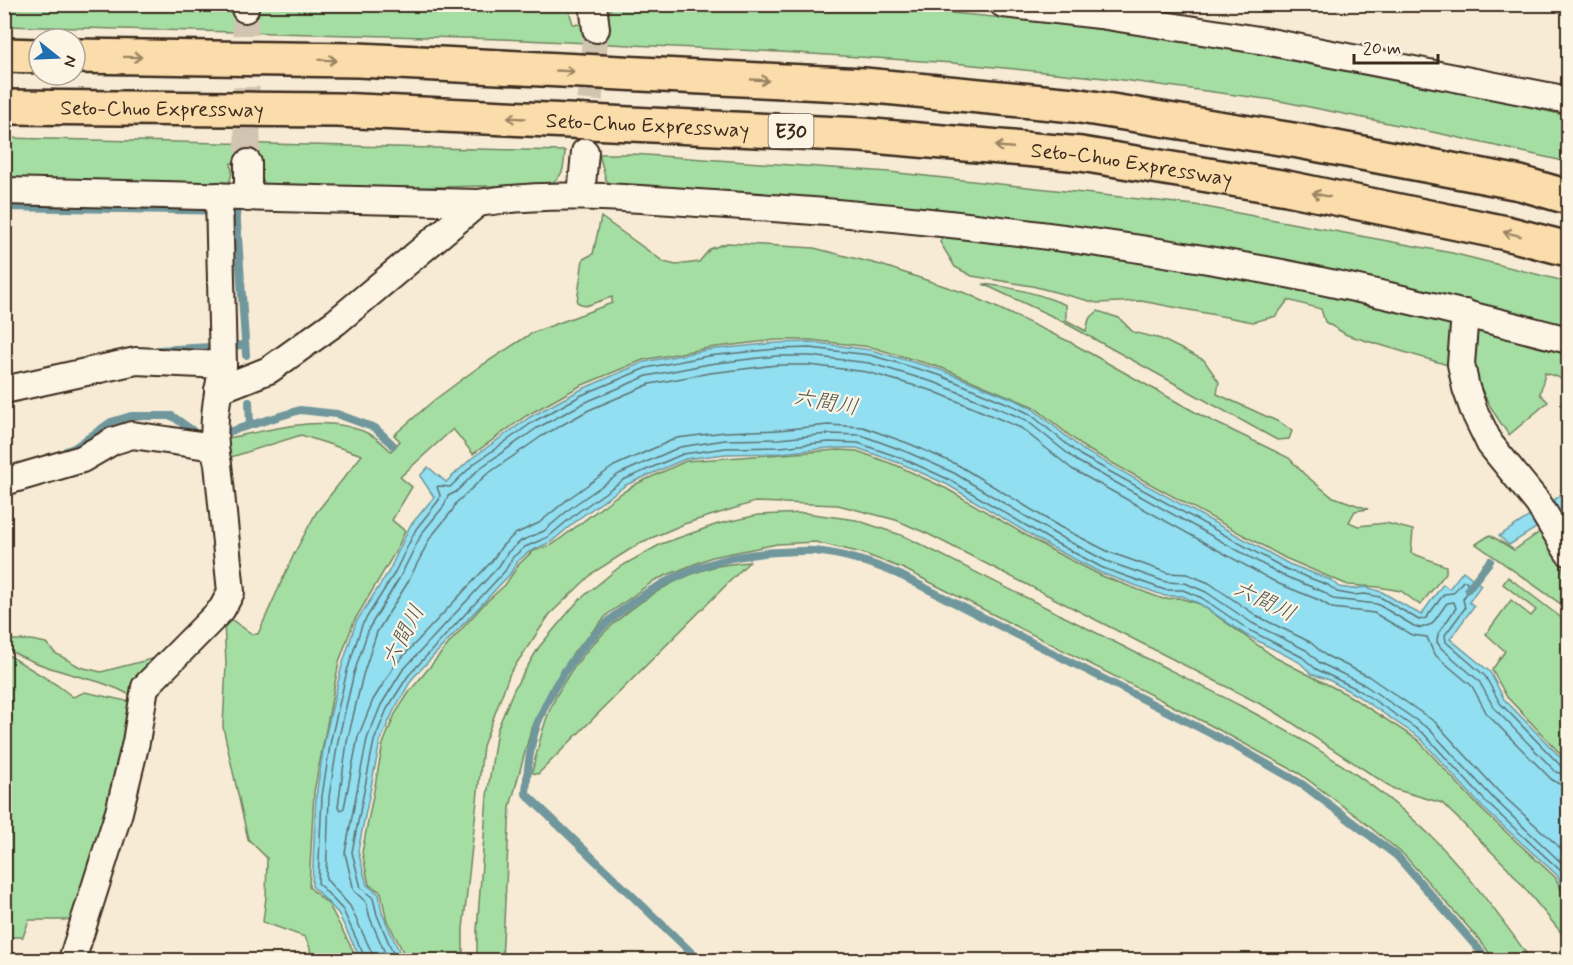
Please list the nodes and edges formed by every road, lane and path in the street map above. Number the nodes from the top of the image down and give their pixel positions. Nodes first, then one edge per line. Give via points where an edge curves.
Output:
1 (1003, 4) edge
2 (4, 55) edge
3 (27, 56) edge
4 (87, 56) edge
5 (1569, 100) edge
6 (4, 107) edge
7 (585, 152) tunnel mouth
8 (248, 163) tunnel mouth
9 (4, 191) edge
10 (581, 196) junction
11 (1569, 197) edge
12 (230, 202) junction
13 (478, 203) junction
14 (1569, 249) edge
15 (1465, 313) junction
16 (1569, 340) edge
17 (224, 352) junction
18 (4, 390) edge
19 (218, 390) junction
20 (214, 447) junction
21 (4, 482) edge
22 (1563, 539) edge
23 (72, 960) edge

1 - 5 street via 1265,41
2 - 3 highway
4 -> 11 highway, E30 via 358,60 864,85 1074,105 1299,141 1520,183
14 -> 6 highway, Seto-Chuo Expressway / E30 via 1287,188 1069,153 861,135 337,110
7 - 10 street
8 - 12 street
9 - 12 street
10 - 13 street
10 - 15 street via 783,209 1048,236 1268,270
12 - 13 street
12 - 17 street
13 - 19 street via 336,322 269,370
15 - 16 street
15 - 22 street via 1461,364 1474,411 1490,444
17 - 18 street via 136,361
17 - 19 street
19 - 20 street
20 - 21 street via 132,435 82,459
20 - 23 street via 231,592 222,609 145,687 119,812

